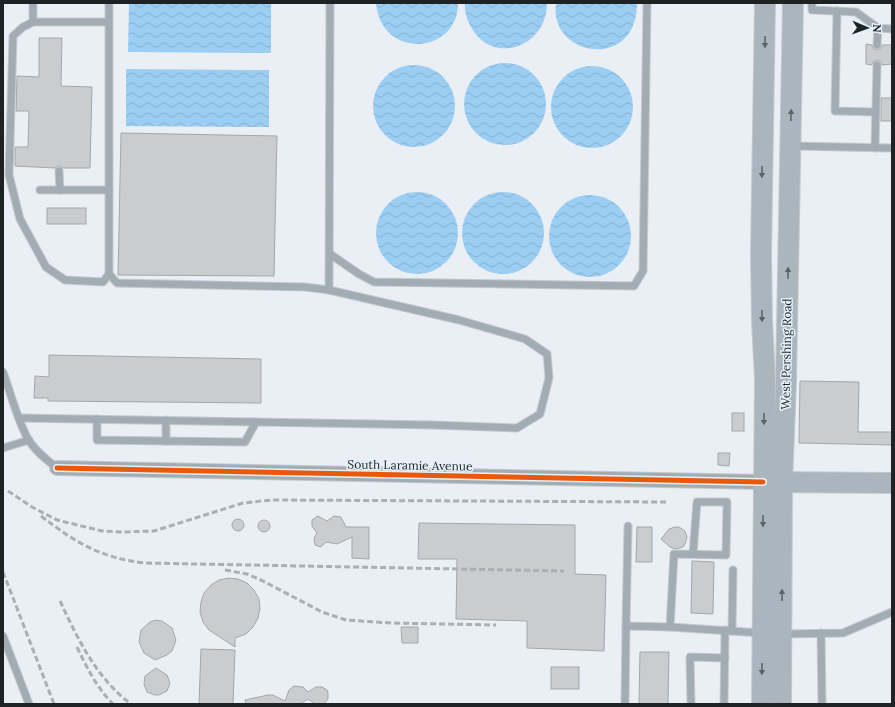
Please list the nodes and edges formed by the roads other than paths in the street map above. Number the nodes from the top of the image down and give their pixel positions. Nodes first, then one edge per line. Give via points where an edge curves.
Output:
1 (32, 3) edge
2 (109, 3) edge
3 (330, 3) edge
4 (647, 3) edge
5 (765, 3) edge
6 (793, 3) edge
7 (812, 3) edge
8 (837, 11) junction
9 (33, 22) junction
10 (108, 22) junction
11 (878, 28) junction
12 (892, 29) edge
13 (877, 45) dead end
14 (877, 65) dead end
15 (876, 112) junction
16 (790, 146) junction
17 (875, 148) junction
18 (892, 148) edge
19 (59, 171) dead end
20 (40, 190) dead end
21 (60, 190) junction
22 (109, 190) junction
23 (330, 254) junction
24 (109, 274) junction
25 (103, 282) junction
26 (118, 282) junction
27 (330, 290) junction
28 (3, 372) edge
29 (19, 418) junction
30 (97, 419) junction
31 (166, 420) junction
32 (256, 422) junction
33 (29, 440) junction
34 (166, 441) junction
35 (3, 448) edge
36 (57, 468) joint
37 (772, 482) junction
38 (892, 483) edge
39 (628, 526) dead end
40 (693, 554) junction
41 (733, 570) dead end
42 (892, 612) edge
43 (626, 626) junction
44 (670, 627) junction
45 (729, 631) junction
46 (772, 633) junction
47 (821, 633) junction
48 (3, 636) edge
49 (725, 658) junction
50 (29, 704) edge
51 (625, 704) edge
52 (691, 704) edge
53 (724, 704) edge
54 (762, 704) edge
55 (781, 704) edge
56 (822, 704) edge

1 - 9 lane
2 - 10 lane
3 - 23 lane
4 - 23 lane via 643,271 634,286 374,282
5 -> 37 main road, West Pershing Road via 761,254 762,320
16 -> 6 main road, West Pershing Road
7 - 8 lane via 812,10
8 - 11 lane via 856,12
8 - 15 lane via 835,111
9 - 10 lane
9 - 25 lane via 13,36 9,175 20,219 46,267 65,280
10 - 22 lane
11 - 12 lane
11 - 13 lane
14 - 15 lane
15 - 17 lane
16 - 17 lane
37 -> 16 main road, West Pershing Road via 786,382
17 - 18 lane
19 - 21 lane
20 - 21 lane
21 - 22 lane
22 - 24 lane
23 - 27 lane
24 - 25 lane
24 - 26 lane
25 - 26 lane
26 - 27 lane via 305,287
27 - 32 lane via 459,320 525,339 547,354 549,378 540,414 517,428
28 - 29 lane
29 - 30 lane
29 - 33 lane
30 - 31 lane
30 - 34 lane via 97,440
31 - 32 lane
31 - 34 lane
32 - 34 lane via 245,442
33 - 35 lane
33 - 36 lane via 44,458
36 - 37 street, South Laramie Avenue
37 - 38 main road, South Laramie Avenue
37 - 46 main road, West Pershing Road
39 - 43 lane
40 - 40 lane via 726,555 727,502 696,502
40 - 44 lane via 674,554
41 - 45 lane
42 - 47 lane via 843,633
43 - 44 lane
43 - 51 lane
44 - 45 lane
45 - 46 lane
45 - 49 lane
46 - 47 lane
46 -> 54 main road, West Pershing Road
46 - 55 main road, West Pershing Road
47 - 56 lane
48 - 50 lane
49 - 52 lane via 690,657
49 - 53 lane

